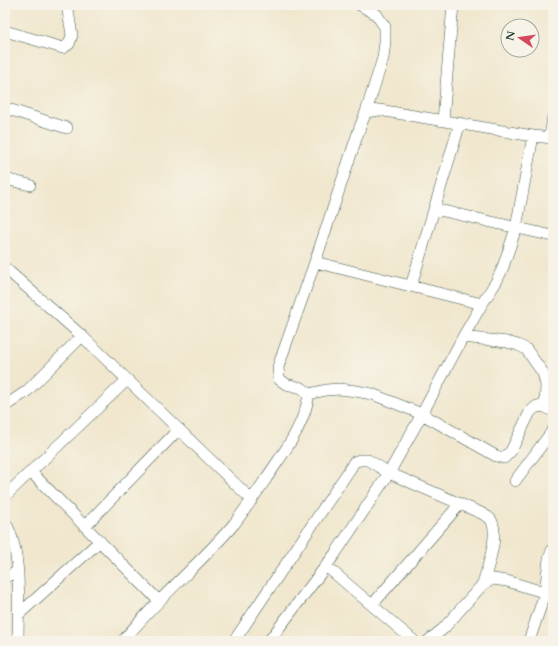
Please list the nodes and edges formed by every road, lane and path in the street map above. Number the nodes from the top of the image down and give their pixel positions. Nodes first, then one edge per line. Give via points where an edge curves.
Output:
1 (67, 5) edge
2 (360, 5) edge
3 (453, 5) edge
4 (378, 10) edge
5 (5, 31) edge
6 (5, 108) edge
7 (366, 112) junction
8 (553, 117) edge
9 (443, 120) junction
10 (460, 124) junction
11 (67, 128) dead end
12 (533, 136) junction
13 (551, 137) edge
14 (5, 179) edge
15 (30, 185) dead end
16 (434, 209) junction
17 (516, 228) junction
18 (553, 236) edge
19 (315, 262) junction
20 (5, 268) edge
21 (412, 286) junction
22 (482, 304) junction
23 (82, 336) junction
24 (463, 337) junction
25 (127, 380) junction
26 (550, 381) edge
27 (309, 394) junction
28 (5, 406) edge
29 (549, 409) edge
30 (422, 414) junction
31 (179, 429) junction
32 (553, 430) edge
33 (30, 472) junction
34 (389, 474) junction
35 (515, 481) dead end
36 (5, 496) edge
37 (252, 500) junction
38 (460, 504) junction
39 (5, 522) edge
40 (84, 526) junction
41 (100, 541) junction
42 (553, 548) edge
43 (326, 566) junction
44 (17, 572) junction
45 (5, 577) edge
46 (483, 584) junction
47 (549, 594) edge
48 (159, 601) junction
49 (372, 605) junction
50 (18, 615) junction
51 (18, 641) edge
52 (124, 641) edge
53 (234, 641) edge
54 (269, 641) edge
55 (414, 641) edge
56 (428, 641) edge
57 (529, 641) edge

1 - 5 street via 72,35 69,44 63,48
2 - 4 street
3 - 9 street
4 - 7 street via 385,27 385,42 383,58
6 - 11 street
7 - 9 street via 379,110
7 - 19 street
8 - 13 street
9 - 10 street
10 - 12 street
10 - 16 street
12 - 13 street
12 - 17 street
14 - 15 street
16 - 17 street
16 - 21 street
17 - 18 street
17 - 22 street via 502,270
19 - 21 street
19 - 27 street via 278,367 279,379 286,384 302,388
20 - 23 street
21 - 22 street
22 - 24 street
23 - 25 street
23 - 28 street via 27,391
24 - 26 street via 507,342 526,349
24 - 30 street
25 - 31 street
25 - 33 street
26 - 29 street
27 - 30 street via 338,389 356,391 372,394
27 - 37 street via 294,436
29 - 30 street via 537,406 530,412 511,451 504,458 496,456
30 - 34 street
31 - 37 street
31 - 40 street
32 - 35 street
33 - 36 street
33 - 40 street
34 - 38 street
34 - 43 street
34 - 53 street via 368,460 354,462
37 - 48 street via 233,524
38 - 46 street via 490,518 494,527 494,542
38 - 49 street
39 - 44 street via 14,545
40 - 41 street
41 - 48 street
41 - 50 street
42 - 47 street via 549,559
43 - 49 street
43 - 54 street
44 - 45 street
44 - 50 street
46 - 47 street via 493,579
46 - 56 street via 443,630
47 - 57 street
48 - 52 street
49 - 55 street
50 - 51 street

